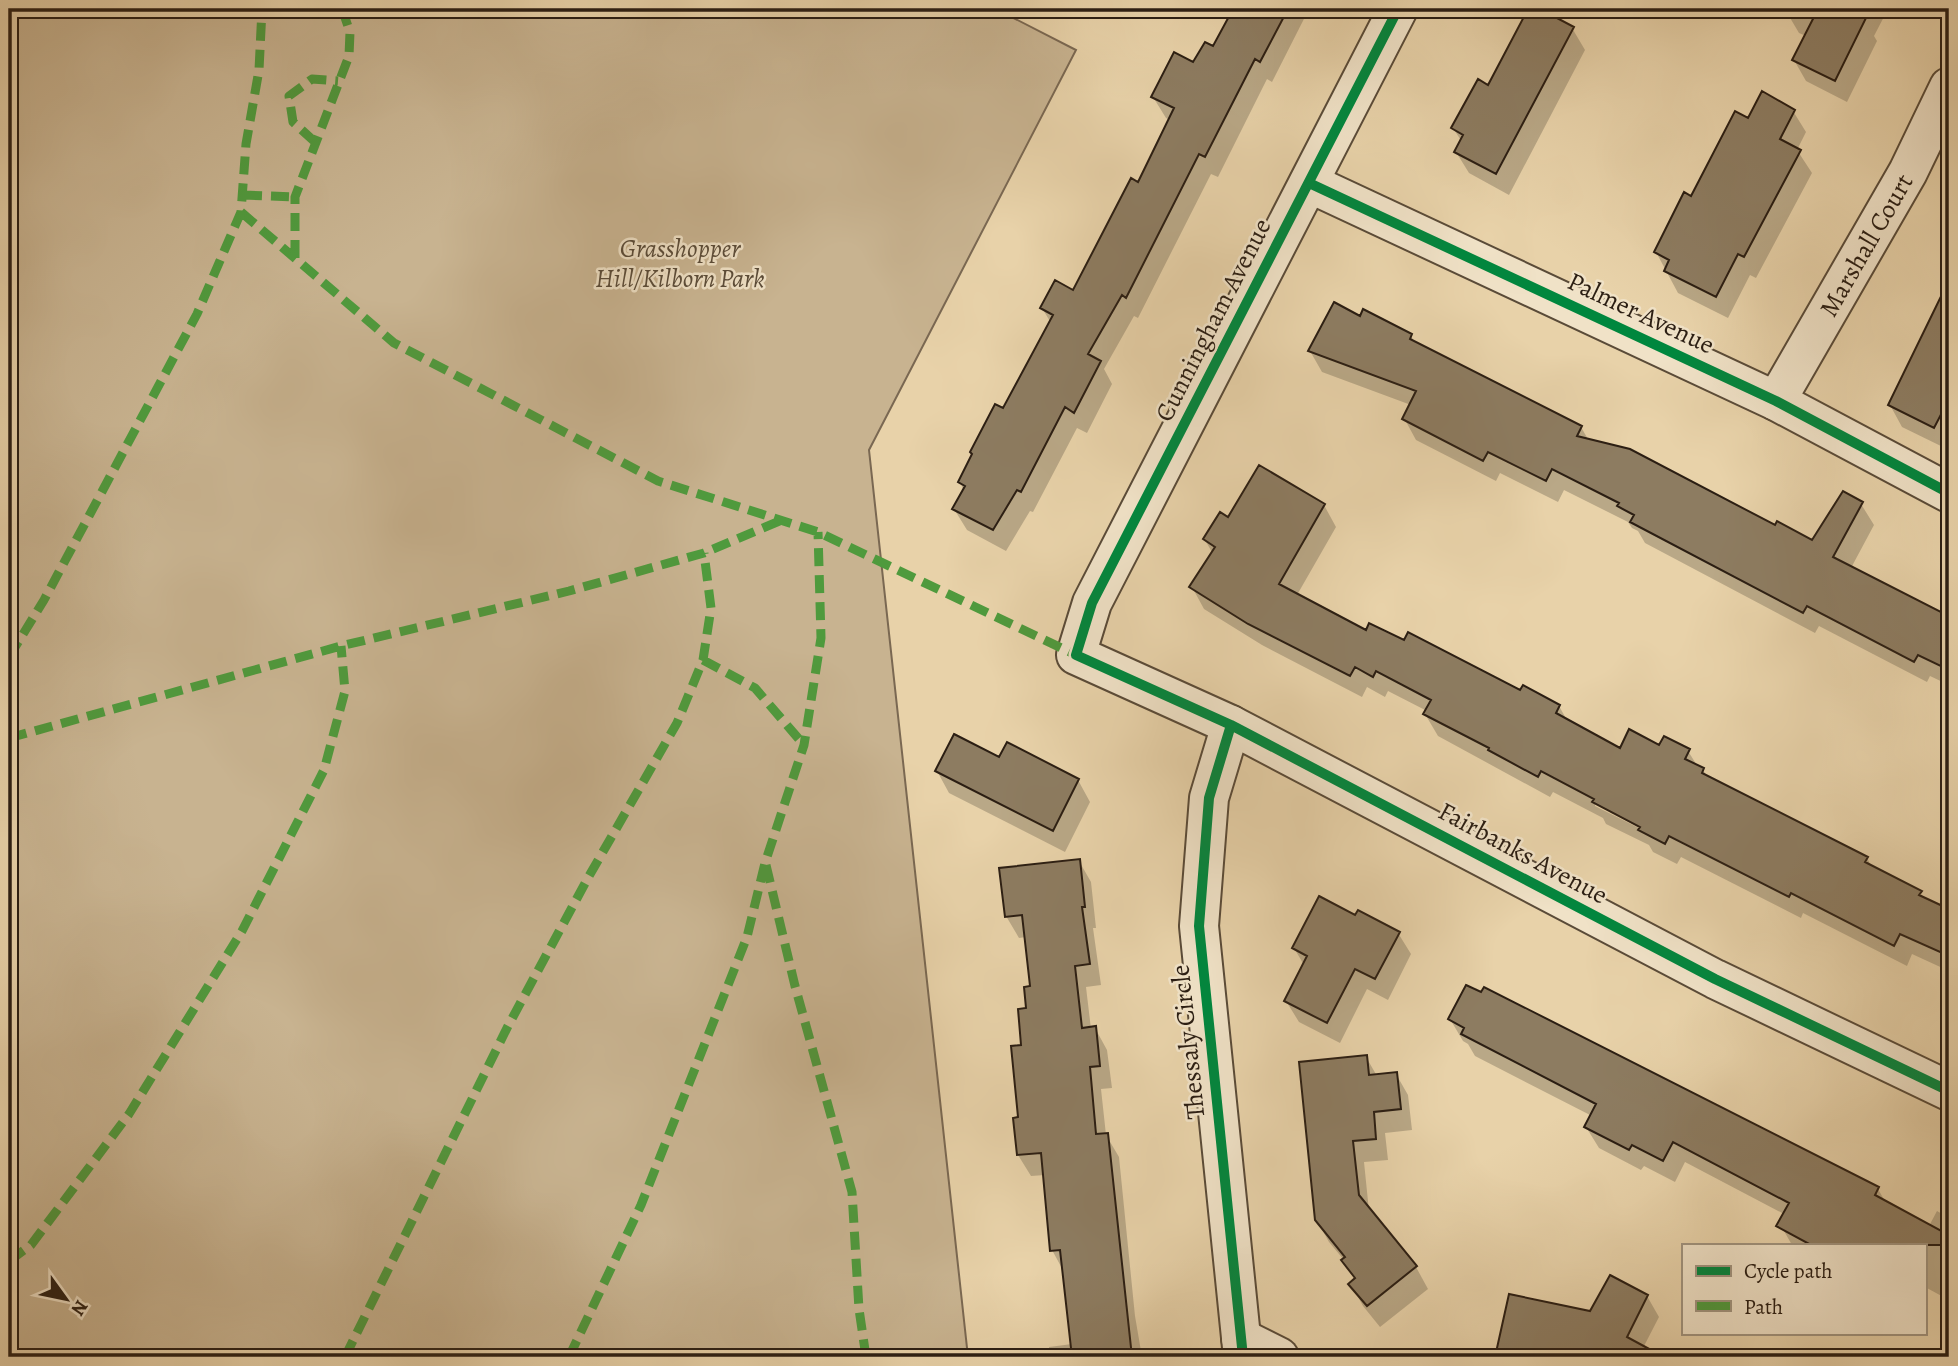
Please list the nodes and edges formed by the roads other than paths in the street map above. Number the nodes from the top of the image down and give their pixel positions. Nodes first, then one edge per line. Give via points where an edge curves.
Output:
1 (1398, 9) edge
2 (1949, 87) edge
3 (1309, 183) junction
4 (1776, 401) junction
5 (1949, 493) edge
6 (1076, 655) joint
7 (1231, 725) junction
8 (1949, 1091) edge
9 (1242, 1347) edge
10 (1279, 1357) edge

1 - 3 street, Cunningham Avenue
2 - 4 street, Marshall Court via 1908,172
3 - 4 street, Palmer Avenue
3 - 6 street, Cunningham Avenue via 1092,603
4 - 5 street, Palmer Avenue
6 - 7 street, Fairbanks Avenue
7 - 8 street, Fairbanks Avenue via 1715,979
7 - 9 street, Thessaly Circle via 1209,798 1199,926
9 - 10 street

